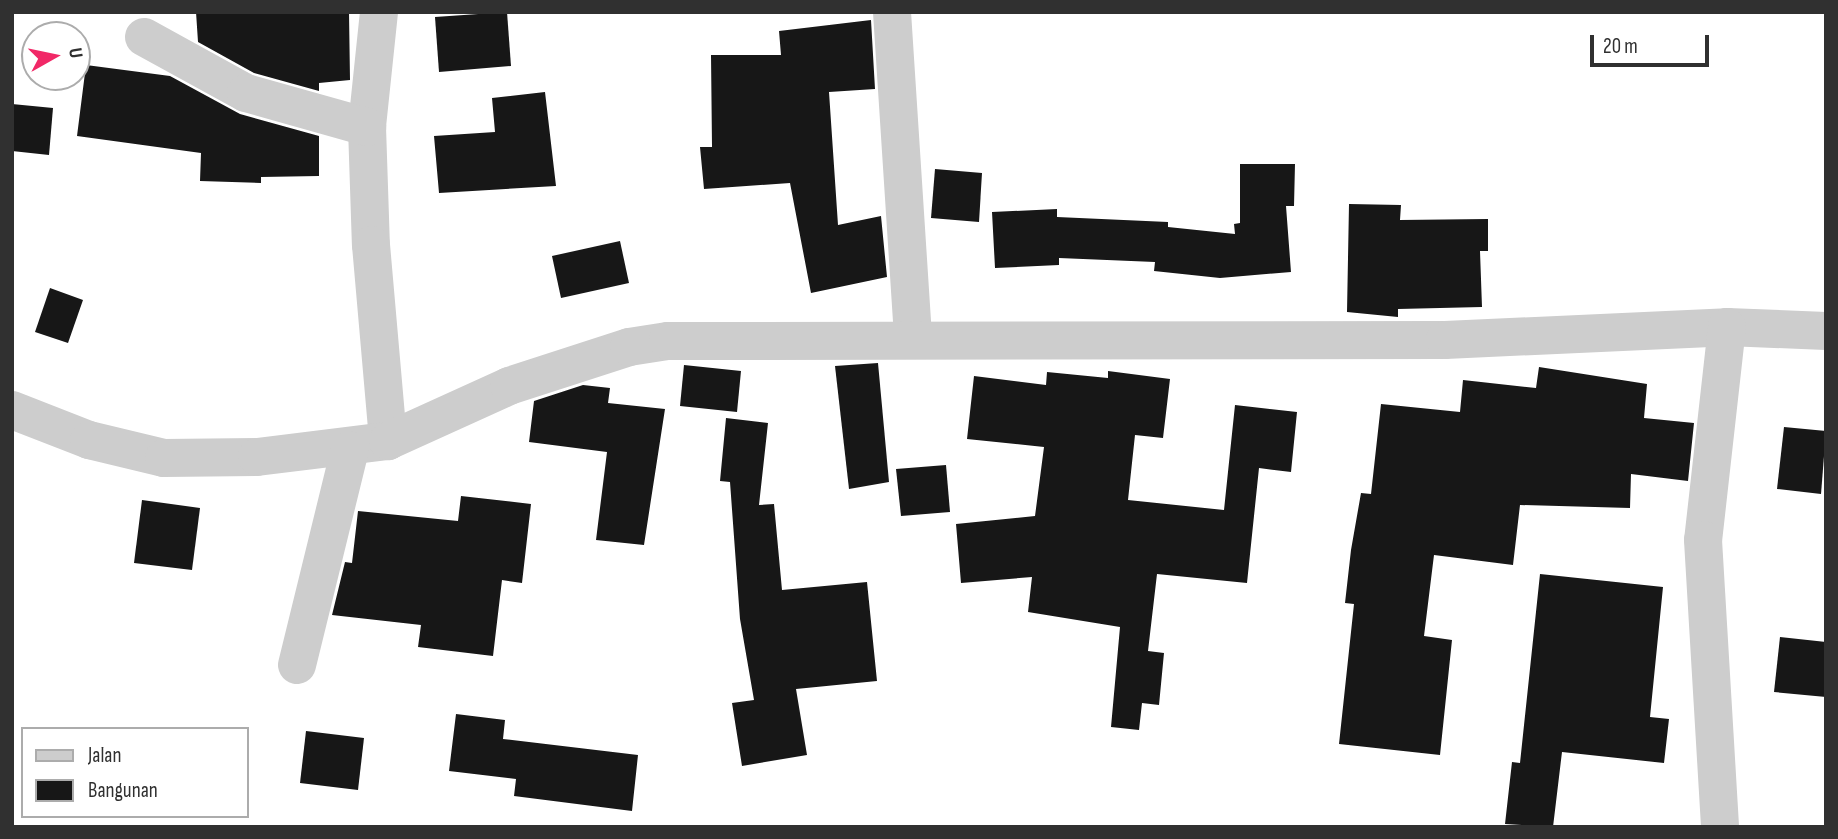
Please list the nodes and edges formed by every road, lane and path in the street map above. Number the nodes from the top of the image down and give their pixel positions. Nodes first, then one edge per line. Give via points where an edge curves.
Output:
1 (379, 12) edge
2 (892, 12) edge
3 (144, 37) dead end
4 (367, 127) junction
5 (1727, 327) junction
6 (1826, 331) edge
7 (913, 338) junction
8 (12, 411) edge
9 (388, 441) junction
10 (350, 450) junction
11 (297, 665) dead end
12 (1720, 827) edge

1 - 4 street
2 - 7 street
3 - 4 street via 246,93
4 - 9 street via 371,246
5 - 6 street
5 - 7 street via 1445,340
5 - 12 street via 1703,540
7 - 9 street via 668,341 629,347 509,386
8 - 10 street via 89,440 164,458
9 - 10 street
10 - 11 street

